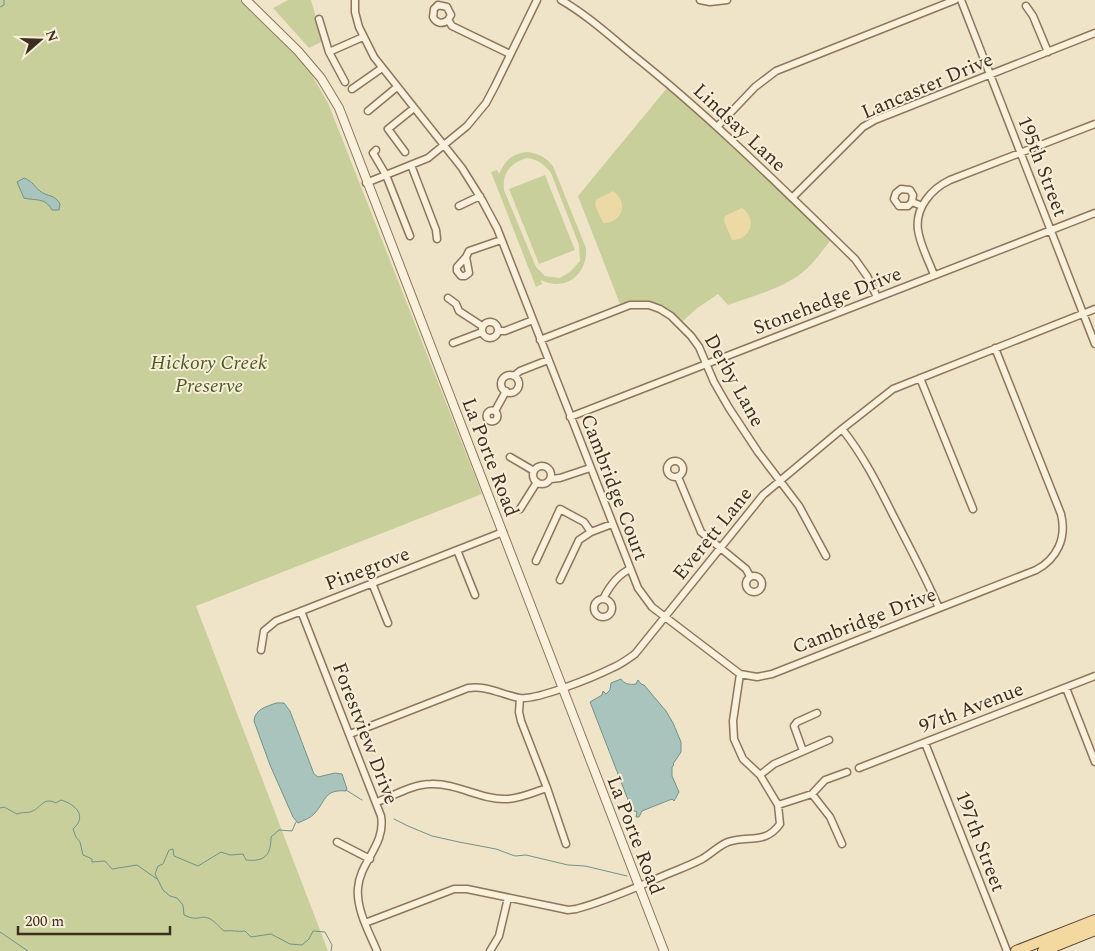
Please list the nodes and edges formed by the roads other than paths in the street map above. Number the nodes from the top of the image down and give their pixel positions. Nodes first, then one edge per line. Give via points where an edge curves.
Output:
1 (246, 0) edge
2 (355, 0) edge
3 (537, 0) edge
4 (560, 0) edge
5 (700, 0) edge
6 (727, 0) edge
7 (955, 0) edge
8 (961, 0) edge
9 (1026, 6) dead end
10 (319, 19) dead end
11 (448, 20) dead end
12 (1095, 33) edge
13 (363, 37) junction
14 (329, 52) junction
15 (1048, 52) junction
16 (510, 54) junction
17 (382, 68) junction
18 (991, 75) junction
19 (345, 82) dead end
20 (397, 87) junction
21 (352, 88) dead end
22 (414, 108) junction
23 (368, 111) dead end
24 (1095, 124) edge
25 (717, 127) junction
26 (444, 146) junction
27 (376, 150) dead end
28 (405, 152) dead end
29 (1020, 153) junction
30 (411, 165) junction
31 (386, 175) junction
32 (366, 183) junction
33 (480, 196) junction
34 (792, 198) junction
35 (912, 202) dead end
36 (459, 206) dead end
37 (922, 206) junction
38 (1095, 213) edge
39 (1051, 230) junction
40 (410, 236) dead end
41 (437, 239) dead end
42 (502, 240) junction
43 (466, 257) dead end
44 (934, 275) junction
45 (877, 297) junction
46 (448, 298) dead end
47 (1095, 309) edge
48 (1083, 314) junction
49 (533, 320) junction
50 (482, 329) junction
51 (498, 331) junction
52 (540, 340) junction
53 (454, 343) dead end
54 (1095, 344) edge
55 (996, 348) junction
56 (548, 360) junction
57 (707, 364) junction
58 (514, 376) junction
59 (920, 378) junction
60 (506, 391) junction
61 (495, 410) dead end
62 (570, 417) junction
63 (842, 429) junction
64 (510, 457) dead end
65 (590, 468) junction
66 (534, 471) junction
67 (678, 477) dead end
68 (551, 479) junction
69 (779, 480) junction
70 (537, 482) junction
71 (972, 509) dead end
72 (520, 510) dead end
73 (612, 524) junction
74 (503, 532) junction
75 (591, 532) junction
76 (719, 548) junction
77 (457, 550) junction
78 (826, 556) dead end
79 (536, 561) dead end
80 (630, 569) junction
81 (750, 576) dead end
82 (560, 580) dead end
83 (372, 583) junction
84 (475, 595) dead end
85 (603, 599) dead end
86 (939, 608) junction
87 (301, 611) junction
88 (666, 617) junction
89 (388, 623) dead end
90 (261, 650) dead end
91 (740, 674) junction
92 (1095, 676) edge
93 (563, 687) junction
94 (1066, 688) junction
95 (520, 698) junction
96 (817, 713) dead end
97 (350, 734) junction
98 (829, 740) dead end
99 (925, 743) junction
100 (803, 751) junction
101 (1095, 762) edge
102 (860, 768) dead end
103 (847, 772) dead end
104 (760, 775) junction
105 (547, 788) junction
106 (812, 794) junction
107 (376, 802) junction
108 (778, 805) junction
109 (337, 842) dead end
110 (566, 844) dead end
111 (842, 844) dead end
112 (370, 859) junction
113 (638, 886) junction
114 (508, 898) junction
115 (1095, 920) edge
116 (366, 923) junction
117 (1095, 930) edge
118 (377, 951) edge
119 (490, 951) edge
120 (664, 951) edge
121 (1007, 951) edge
122 (1016, 951) edge
123 (1042, 951) edge

1 - 32 street, La Porte Road via 321,78 338,108
2 - 13 street
3 - 16 street
4 - 25 street, Lindsay Lane via 580,12 662,78
5 - 6 street
7 - 25 street via 776,71 755,87
8 - 18 street, 195th Street
9 - 15 street
10 - 14 street
11 - 16 street via 452,26
12 - 15 street, Lancaster Drive
13 - 14 street
13 - 17 street, Cambridge Court
14 - 19 street
15 - 18 street, Lancaster Drive
16 - 26 street via 486,103
17 - 20 street, Cambridge Court
17 - 21 street
18 - 29 street, 195th Street
18 - 34 street, Lancaster Drive via 863,127
20 - 22 street, Cambridge Court
20 - 23 street
22 - 26 street, Cambridge Court
22 - 28 street via 388,129
24 - 29 street
25 - 34 street, Lindsay Lane
26 - 30 street
26 - 33 street, Cambridge Court
27 - 31 street via 374,156
29 - 37 street via 943,183 935,188
29 - 39 street, 195th Street
30 - 31 street
30 - 41 street
31 - 32 street
31 - 40 street
32 - 74 street, La Porte Road
33 - 36 street
33 - 42 street, Cambridge Court
34 - 45 street, Lindsay Lane via 855,259
35 - 37 street
37 - 44 street via 918,230
38 - 39 street, Stonehedge Drive
39 - 44 street, Stonehedge Drive
39 - 48 street, 195th Street
42 - 43 street via 469,251
42 - 49 street, Cambridge Court
44 - 45 street, Stonehedge Drive
45 - 57 street, Stonehedge Drive
46 - 50 street
47 - 48 street, Everett Lane
48 - 54 street, 195th Street
48 - 55 street, Everett Lane
49 - 51 street
49 - 52 street, Cambridge Court
50 - 51 street via 486,337 492,338
50 - 51 street via 487,322 494,322
50 - 53 street
52 - 56 street, Cambridge Court
52 - 57 street, Derby Lane via 626,306 649,305 666,312 686,330
55 - 59 street, Everett Lane
55 - 86 street, Cambridge Drive via 1059,508 1063,527 1061,540 1056,552 1042,567
56 - 58 street
56 - 62 street, Cambridge Court
57 - 62 street, Stonehedge Drive
57 - 69 street, Derby Lane via 728,408
58 - 60 street via 518,388
58 - 60 street via 502,379
59 - 63 street, Everett Lane via 893,389
59 - 71 street
60 - 61 street
62 - 65 street, Cambridge Court
63 - 69 street, Everett Lane
63 - 86 street via 870,470
64 - 66 street
65 - 68 street
65 - 73 street, Cambridge Court
66 - 68 street via 540,466 546,467 551,472
66 - 70 street
67 - 76 street via 701,532
68 - 70 street via 545,483
69 - 76 street, Everett Lane via 753,505
69 - 78 street, Derby Lane via 799,506
70 - 72 street
73 - 75 street
73 - 80 street, Cambridge Court
74 - 77 street, Pinegrove
74 - 93 street, La Porte Road
75 - 79 street via 584,522 560,509
75 - 82 street via 579,540
76 - 81 street
76 - 88 street, Everett Lane
77 - 83 street, Pinegrove
77 - 84 street
80 - 85 street via 620,575
80 - 88 street, Cambridge Court via 642,594
83 - 87 street, Pinegrove
83 - 89 street
86 - 91 street, Cambridge Drive via 772,674 756,677
87 - 90 street, Pinegrove via 268,626
87 - 97 street, Forestview Drive
88 - 91 street
88 - 93 street, Everett Lane via 635,654 613,668
91 - 104 street via 733,721 734,739 743,759
92 - 94 street, 97th Avenue
93 - 95 street, Everett Lane via 536,697
93 - 113 street, La Porte Road
94 - 99 street, 97th Avenue
94 - 101 street
95 - 97 street, Everett Lane via 484,688 468,688
95 - 105 street via 521,721
96 - 100 street via 794,726
97 - 107 street, Forestview Drive
98 - 100 street
99 - 102 street, 97th Avenue
99 - 121 street, 197th Street
100 - 104 street via 774,764
103 - 106 street via 825,780
104 - 108 street
105 - 107 street via 503,800 428,784
105 - 110 street
106 - 108 street
106 - 111 street via 830,817
107 - 112 street, Forestview Drive via 382,829
108 - 113 street via 780,824 774,833 765,838 729,842 703,858
109 - 112 street
112 - 116 street, Forestview Drive via 358,887 358,903
113 - 114 street via 568,910
113 - 120 street, La Porte Road
114 - 116 street via 467,889 454,890
114 - 119 street via 499,936
115 - 122 main road
116 - 118 street, Forestview Drive
117 - 123 main road

